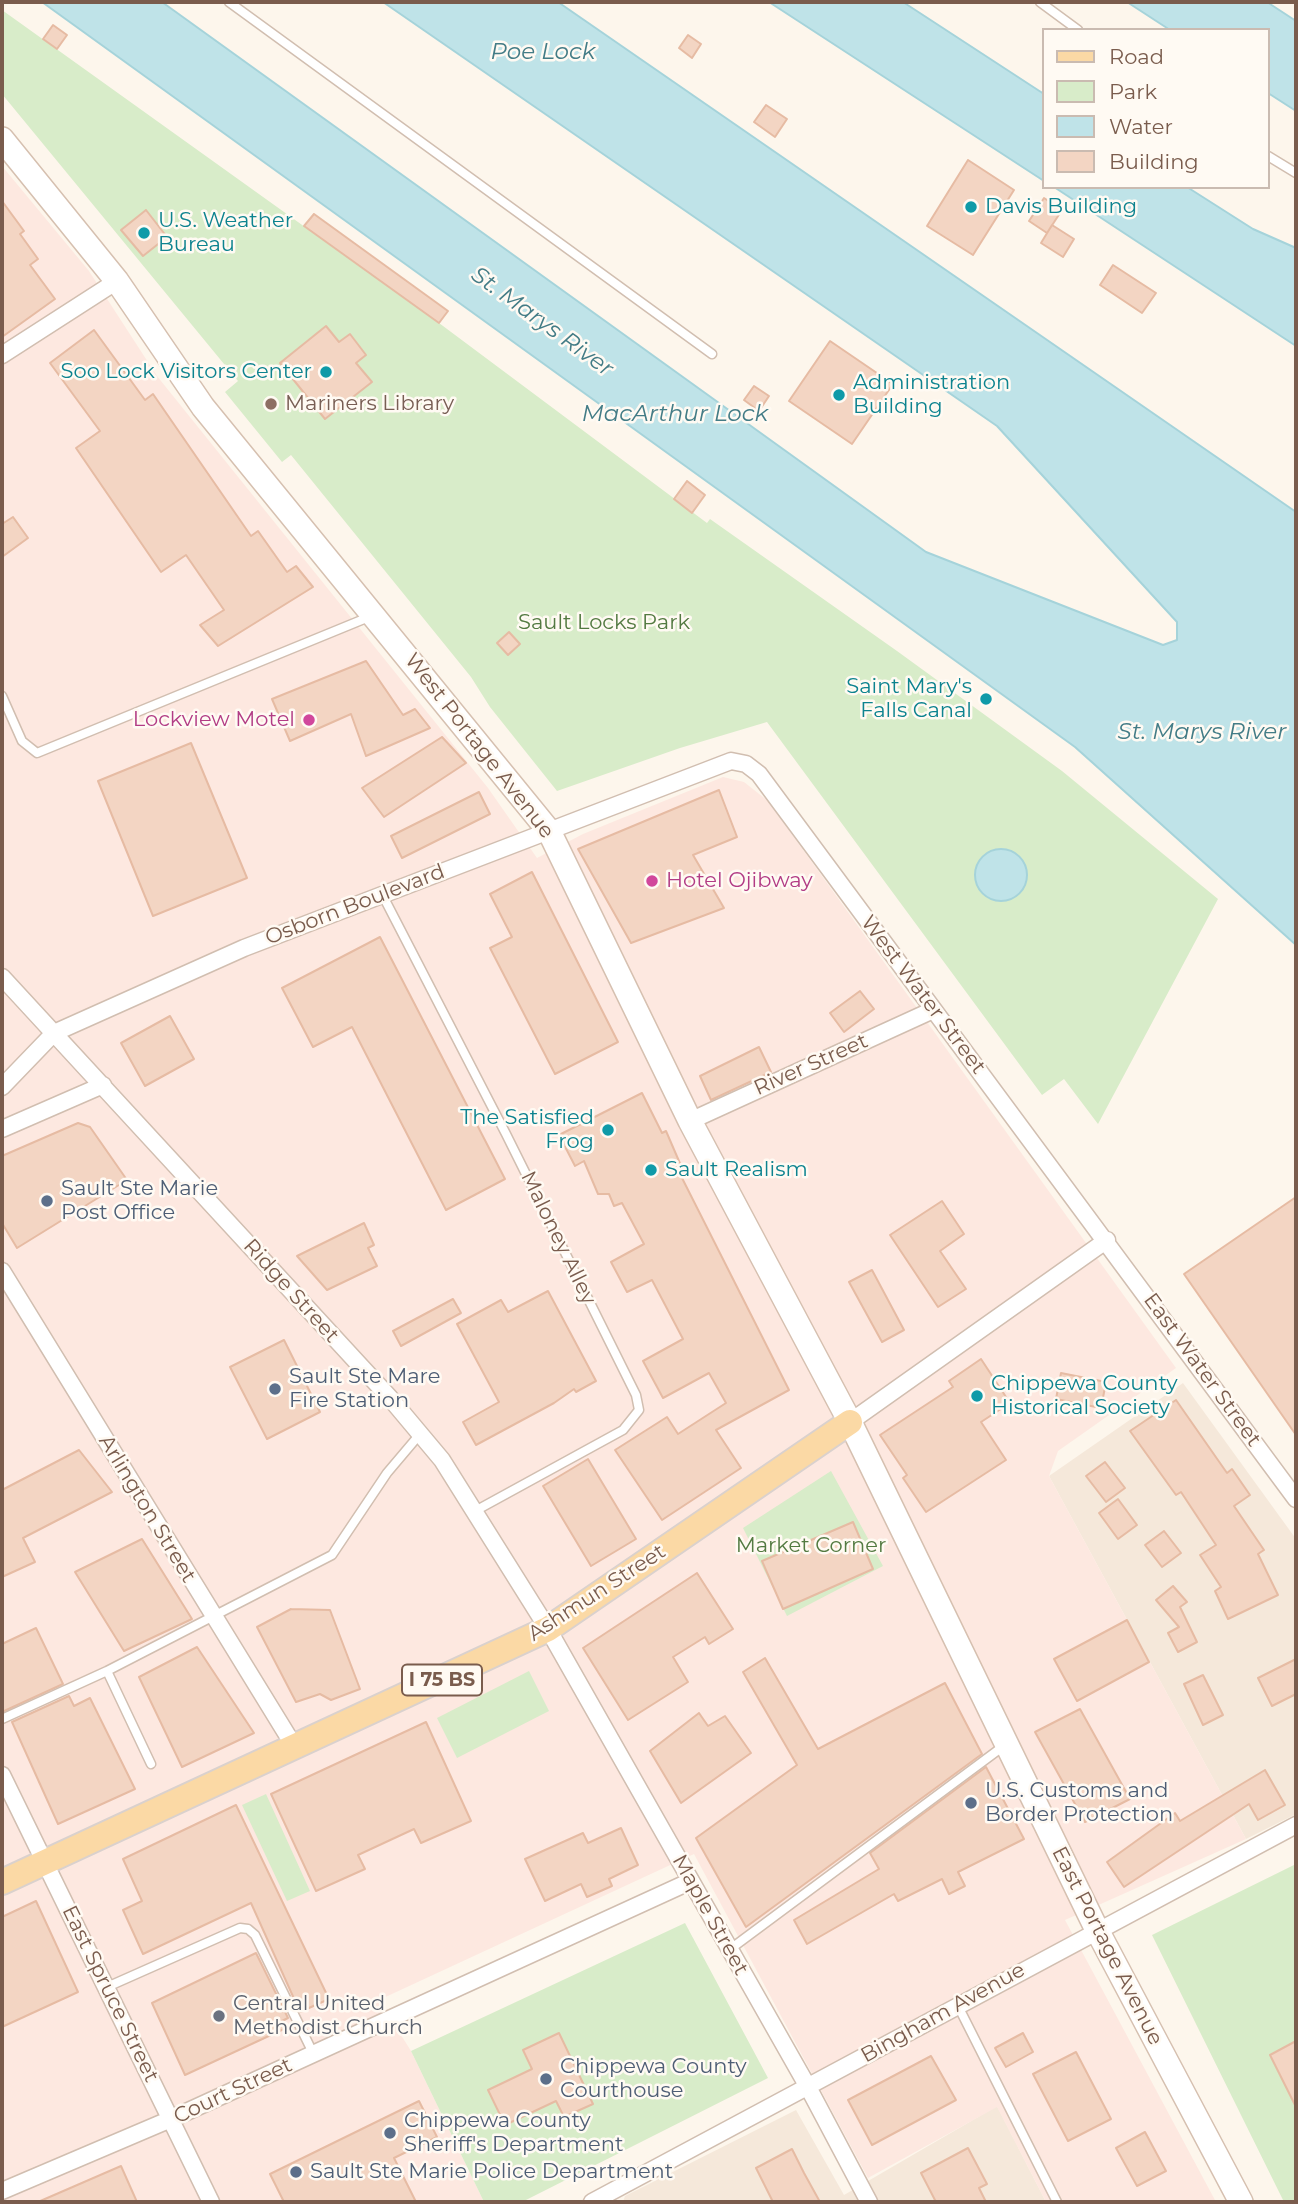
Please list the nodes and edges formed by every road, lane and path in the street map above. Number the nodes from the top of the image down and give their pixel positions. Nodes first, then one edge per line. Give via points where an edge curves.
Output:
1 (229, 2) edge
2 (1040, 2) edge
3 (1075, 28) edge
4 (2, 139) edge
5 (1270, 157) edge
6 (1296, 173) edge
7 (117, 281) junction
8 (712, 354) dead end
9 (2, 355) edge
10 (375, 614) junction
11 (2, 696) edge
12 (731, 761) joint
13 (549, 831) junction
14 (383, 896) junction
15 (2, 977) edge
16 (933, 1010) junction
17 (54, 1033) junction
18 (103, 1085) junction
19 (2, 1087) edge
20 (690, 1121) junction
21 (2, 1129) edge
22 (1107, 1240) junction
23 (2, 1271) edge
24 (850, 1422) junction
25 (421, 1433) junction
26 (1296, 1499) edge
27 (475, 1511) junction
28 (212, 1615) junction
29 (548, 1629) junction
30 (107, 1671) junction
31 (2, 1719) edge
32 (1006, 1745) junction
33 (294, 1746) junction
34 (151, 1764) dead end
35 (2, 1775) edge
36 (1296, 1825) edge
37 (46, 1862) junction
38 (691, 1881) junction
39 (2, 1882) edge
40 (1097, 1930) junction
41 (729, 1950) junction
42 (107, 1987) junction
43 (957, 2004) junction
44 (313, 2053) junction
45 (808, 2087) junction
46 (171, 2119) junction
47 (2, 2191) edge
48 (599, 2201) edge
49 (211, 2202) edge
50 (869, 2202) edge
51 (1058, 2202) edge
52 (1241, 2202) edge

1 - 8 lane
2 - 3 lane
4 - 7 street, West Portage Avenue
5 - 6 lane
7 - 9 street
7 - 10 street, West Portage Avenue via 203,407
10 - 11 lane via 37,753 22,741
10 - 13 street, West Portage Avenue
12 - 13 street, Osborn Boulevard
12 - 16 street, West Water Street via 747,764 759,774
13 - 14 street, Osborn Boulevard
13 - 20 street, West Portage Avenue
14 - 17 street, Osborn Boulevard via 244,947
14 - 27 lane, Maloney Alley via 519,1159 636,1395 639,1410 623,1430
15 - 17 street, Ridge Street
16 - 20 street, River Street
16 - 22 street, West Water Street
17 - 18 street, Ridge Street
17 - 19 street, Osborn Boulevard
18 - 21 street
18 - 25 street, Ridge Street
20 - 24 street, West Portage Avenue
22 - 24 street, Ashmun Street
22 - 26 street, East Water Street
23 - 28 street, Arlington Street
24 - 29 main road, Ashmun Street / I 75 BS
24 - 32 street, East Portage Avenue
25 - 27 street, Ridge Street
25 - 28 lane via 387,1473 331,1555
27 - 29 street, Ridge Street
28 - 30 lane
28 - 33 street, Arlington Street
29 - 33 main road, Ashmun Street / I 75 BS
29 - 38 street, Maple Street
30 - 31 lane
30 - 34 lane
32 - 40 street, East Portage Avenue
32 - 41 lane
33 - 37 main road, Ashmun Street / I 75 BS
35 - 37 street, East Spruce Street
36 - 40 street, Bingham Avenue
37 - 39 main road, Ashmun Street / I 75 BS
37 - 42 street, East Spruce Street
38 - 41 street, Maple Street
38 - 44 street, Court Street
40 - 43 street, Bingham Avenue
40 - 52 street, East Portage Avenue
41 - 45 street, Maple Street
42 - 44 lane via 240,1928 248,1929
42 - 46 street, East Spruce Street
43 - 45 street, Bingham Avenue
43 - 51 lane
44 - 46 street, Court Street
45 - 48 street, Bingham Avenue
45 - 50 street, Maple Street
46 - 47 street, Court Street
46 - 49 street, East Spruce Street

